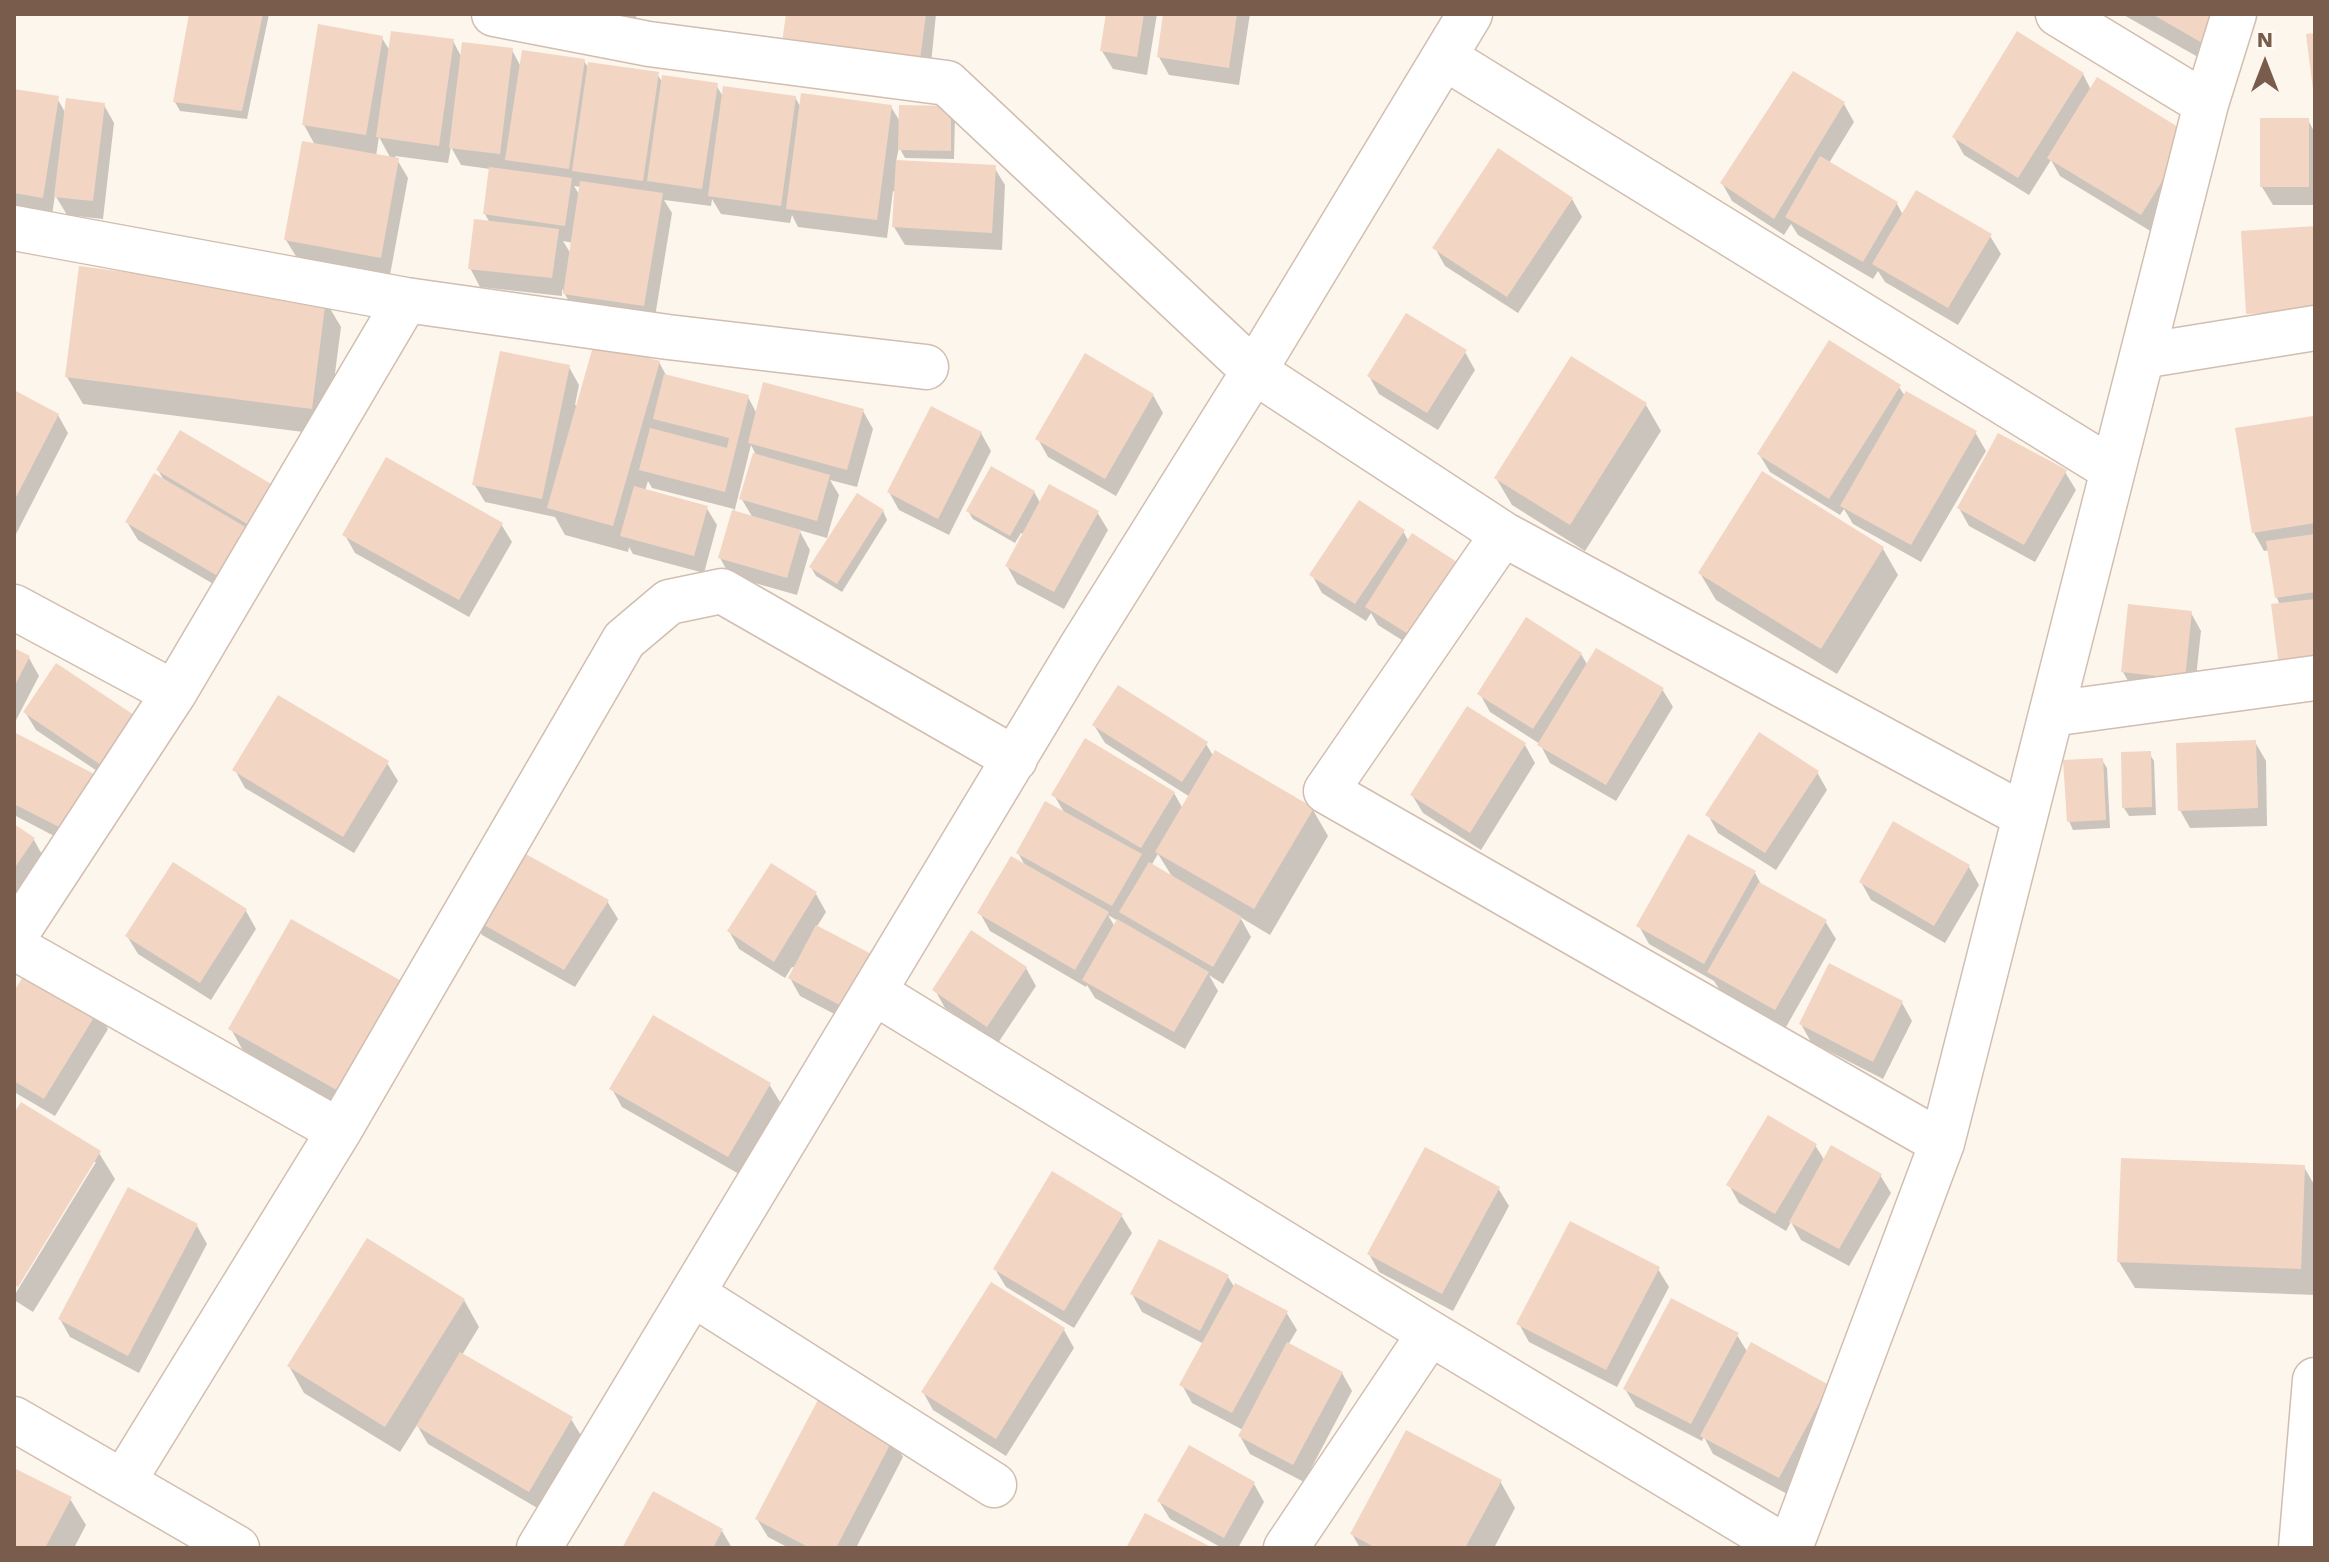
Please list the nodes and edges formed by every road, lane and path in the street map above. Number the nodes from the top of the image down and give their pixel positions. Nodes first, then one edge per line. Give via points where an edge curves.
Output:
1 (494, 14) edge
2 (1470, 14) edge
3 (2058, 14) edge
4 (2234, 14) edge
5 (652, 29) edge
6 (1444, 57) junction
7 (2206, 104) junction
8 (14, 228) edge
9 (406, 300) junction
10 (2315, 328) edge
11 (2142, 356) junction
12 (926, 367) dead end
13 (1254, 371) junction
14 (2113, 470) junction
15 (1503, 534) junction
16 (14, 607) edge
17 (2315, 678) edge
18 (174, 693) junction
19 (2051, 714) junction
20 (1015, 759) junction
21 (2025, 816) junction
22 (14, 937) edge
23 (14, 947) edge
24 (874, 992) junction
25 (339, 1131) junction
26 (1942, 1143) junction
27 (693, 1294) junction
28 (1430, 1333) junction
29 (2315, 1380) edge
30 (14, 1419) edge
31 (123, 1482) junction
32 (994, 1485) dead end
33 (237, 1548) edge
34 (539, 1548) edge
35 (1286, 1548) edge
36 (1789, 1548) edge
37 (2301, 1548) edge

1 - 5 street
2 - 6 street
3 - 7 street
4 - 7 street
5 - 13 street via 947,83
6 - 13 street
6 - 14 street
7 - 11 street
8 - 9 street
9 - 12 street
9 - 18 street
10 - 11 street
11 - 14 street
13 - 15 street
13 - 20 street
14 - 19 street
15 - 21 street
15 - 26 street via 1326,791
16 - 18 street
17 - 19 street
18 - 22 street
19 - 21 street
20 - 24 street
20 - 25 street via 722,591 669,602 624,640
21 - 26 street
23 - 25 street
24 - 27 street
24 - 28 street
25 - 31 street
26 - 36 street
27 - 32 street
27 - 34 street
28 - 35 street
28 - 36 street
29 - 37 street
30 - 31 street
31 - 33 street

